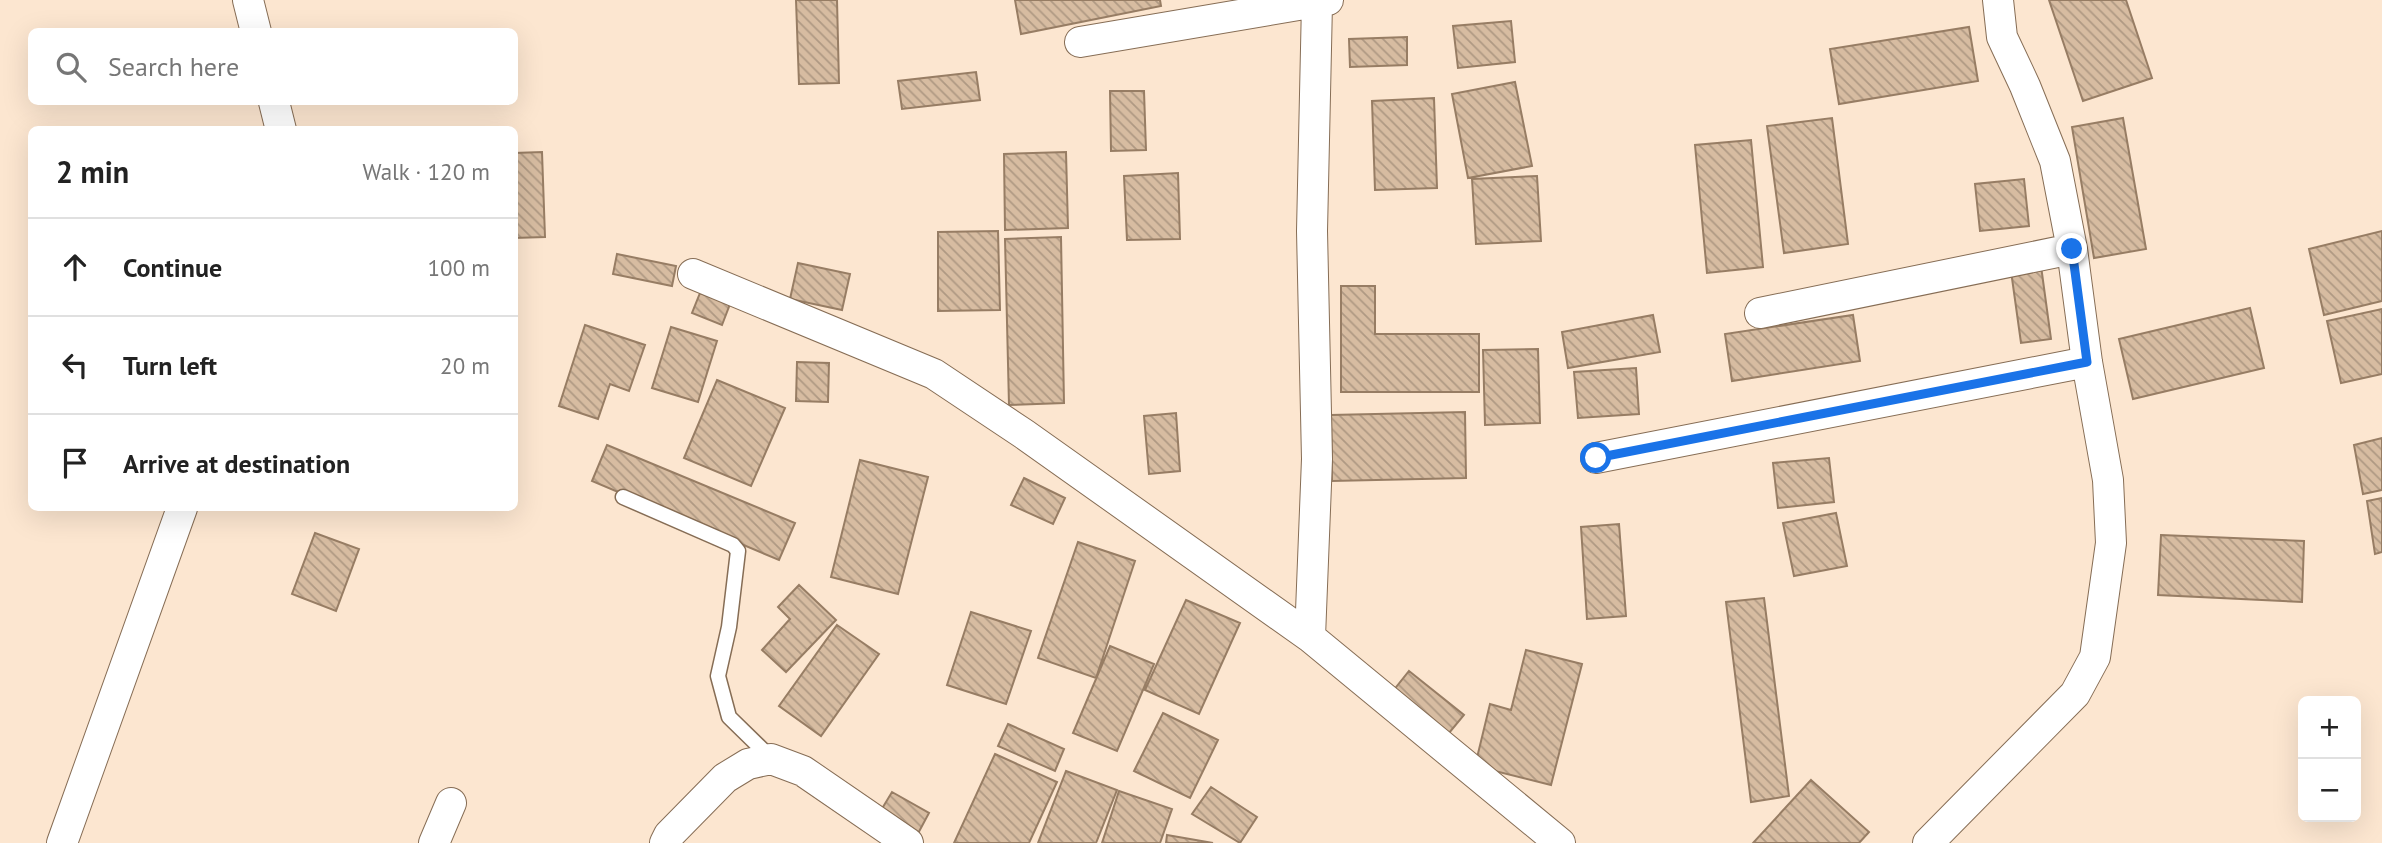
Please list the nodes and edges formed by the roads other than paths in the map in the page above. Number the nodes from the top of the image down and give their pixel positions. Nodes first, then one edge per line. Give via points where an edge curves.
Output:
1 (248, 0) edge
2 (1998, 0) edge
3 (1322, 1) edge
4 (255, 28) edge
5 (1080, 43) dead end
6 (275, 105) edge
7 (280, 126) edge
8 (2072, 249) junction
9 (693, 274) dead end
10 (1760, 313) dead end
11 (2087, 362) junction
12 (1596, 458) dead end
13 (623, 497) dead end
14 (181, 511) edge
15 (1310, 637) junction
16 (771, 759) junction
17 (451, 803) dead end
18 (62, 843) edge
19 (435, 843) edge
20 (665, 843) edge
21 (908, 843) edge
22 (1560, 843) edge
23 (1928, 843) edge

1 - 4 street
2 - 8 street via 2002,37 2055,161
3 - 5 street
3 - 15 street via 1312,230 1317,459
6 - 7 street
8 - 10 street
8 - 11 street
9 - 15 street via 934,374
11 - 12 street
11 - 23 street via 2108,480 2111,543 2095,657 2075,694
13 - 16 lane via 738,551 718,676 729,717
14 - 18 street
15 - 22 street
16 - 20 street via 748,764 725,778
16 - 21 street via 803,771
17 - 19 street

